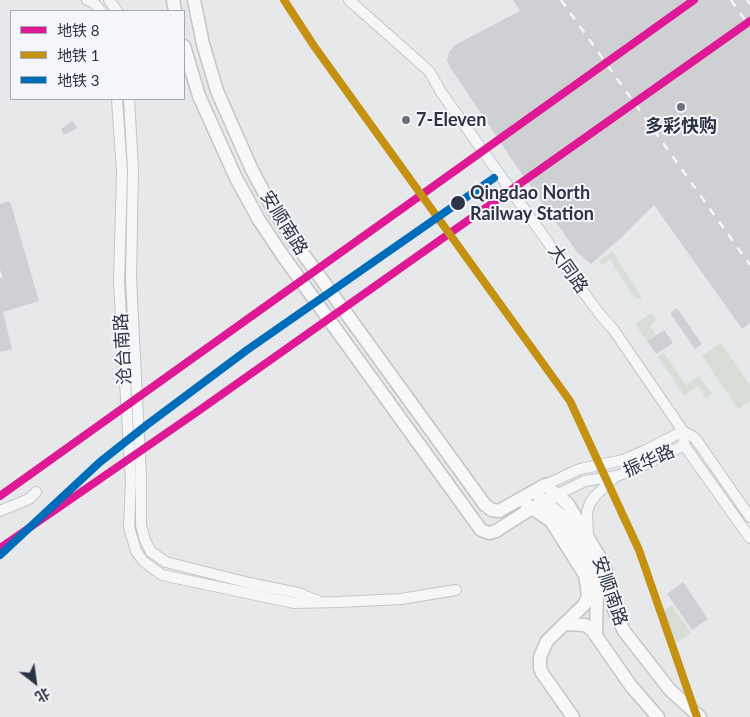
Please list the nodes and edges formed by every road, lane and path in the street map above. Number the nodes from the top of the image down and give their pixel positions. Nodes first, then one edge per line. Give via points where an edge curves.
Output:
1 (87, 0) edge
2 (194, 0) edge
3 (348, 0) edge
4 (100, 10) edge
5 (185, 49) edge
6 (117, 100) edge
7 (129, 100) edge
8 (683, 431) junction
9 (684, 445) junction
10 (616, 476) junction
11 (545, 485) junction
12 (36, 492) dead end
13 (530, 492) junction
14 (558, 494) junction
15 (518, 499) junction
16 (544, 501) junction
17 (532, 508) junction
18 (0, 511) edge
19 (750, 517) edge
20 (489, 532) joint
21 (588, 536) junction
22 (750, 538) edge
23 (456, 590) dead end
24 (321, 603) junction
25 (564, 624) junction
26 (596, 636) junction
27 (573, 717) edge
28 (658, 717) edge
29 (700, 717) edge

1 - 4 street
2 - 15 main road, 安顺南路 via 217,91 274,211 486,505 499,511
3 - 8 street, 大同路 via 429,71
5 - 20 main road, 安顺南路 via 199,96 259,220 481,530
6 - 24 street, 沧台南路 via 122,172 119,282 131,481 129,527 136,550 143,561 162,575 294,602
7 - 24 street, 沧台南路 via 133,169 131,279 144,540 151,552 166,562 298,593
8 - 9 street
8 - 11 street, 振华路 via 623,460 580,469
8 - 19 street, 大同路 via 694,438
9 - 10 street, 振华路
9 - 22 street
10 - 14 street, 振华路 via 585,481
10 - 21 street via 590,503
11 - 13 main road
11 - 14 main road, 安顺南路
12 - 18 street via 29,499
13 - 15 main road
13 - 16 main road
14 - 16 main road, 振华路
14 - 21 main road, 安顺南路 via 573,510
15 - 17 main road, 安顺南路
16 - 17 main road, 振华路
16 - 26 main road via 562,516 593,568 597,587
17 - 20 main road, 振华路 via 496,531
17 - 25 main road, 安顺南路 via 551,521 585,575 588,596 584,605
21 - 29 main road, 安顺南路 via 602,561 614,610 624,631 670,690
23 - 24 street, 沧台南路 via 401,599
25 - 26 main road via 585,625
25 - 27 main road, 安顺南路 via 542,648 540,668
26 - 28 main road via 631,686

